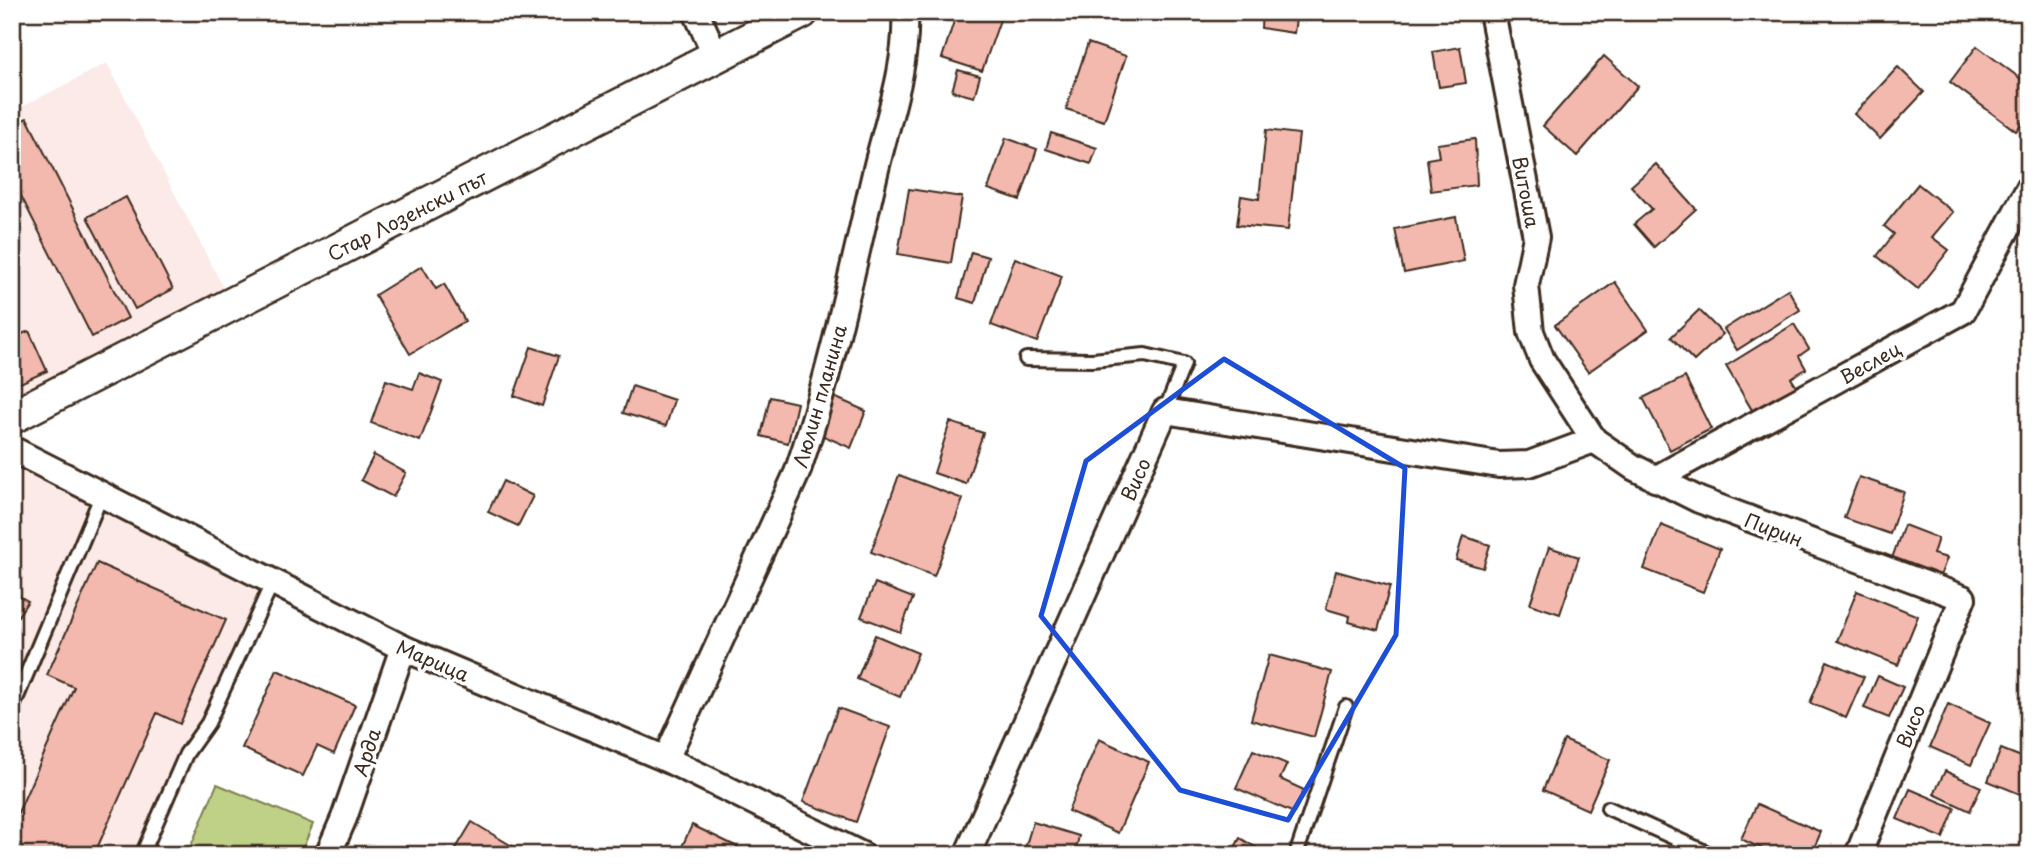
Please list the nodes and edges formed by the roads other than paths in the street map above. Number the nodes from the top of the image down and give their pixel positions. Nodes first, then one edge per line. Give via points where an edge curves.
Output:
1 (696, 12) edge
2 (802, 12) edge
3 (905, 12) edge
4 (1492, 12) edge
5 (716, 56) junction
6 (2029, 188) edge
7 (1026, 359) dead end
8 (1165, 411) junction
9 (12, 417) edge
10 (1594, 440) junction
11 (12, 449) edge
12 (1655, 479) junction
13 (102, 494) junction
14 (273, 581) junction
15 (1963, 598) joint
16 (403, 648) junction
17 (1346, 707) dead end
18 (12, 709) edge
19 (667, 759) junction
20 (1608, 808) dead end
21 (142, 855) edge
22 (328, 855) edge
23 (862, 855) edge
24 (967, 855) edge
25 (1296, 855) edge
26 (1712, 855) edge
27 (1858, 855) edge

1 - 5 street
2 - 5 street, Стар Лозенски път
3 - 19 street, Люлин планина via 900,68 813,426 797,473
4 - 10 street, Витоша via 1536,237 1526,285 1531,332 1542,360
5 - 9 street, Стар Лозенски път
6 - 12 street, Веслец via 1963,311
7 - 8 lane via 1145,355 1184,364
8 - 10 street via 1499,465 1529,464
8 - 24 street, Висо
10 - 12 street, Пирин
11 - 13 street, Марица
12 - 15 street, Пирин
13 - 14 street, Марица
13 - 18 lane
14 - 16 street, Марица
14 - 21 lane via 208,723 186,754
15 - 27 street, Висо
16 - 19 street, Марица
16 - 22 street, Арда
17 - 25 lane
19 - 23 street, Марица
20 - 26 lane

